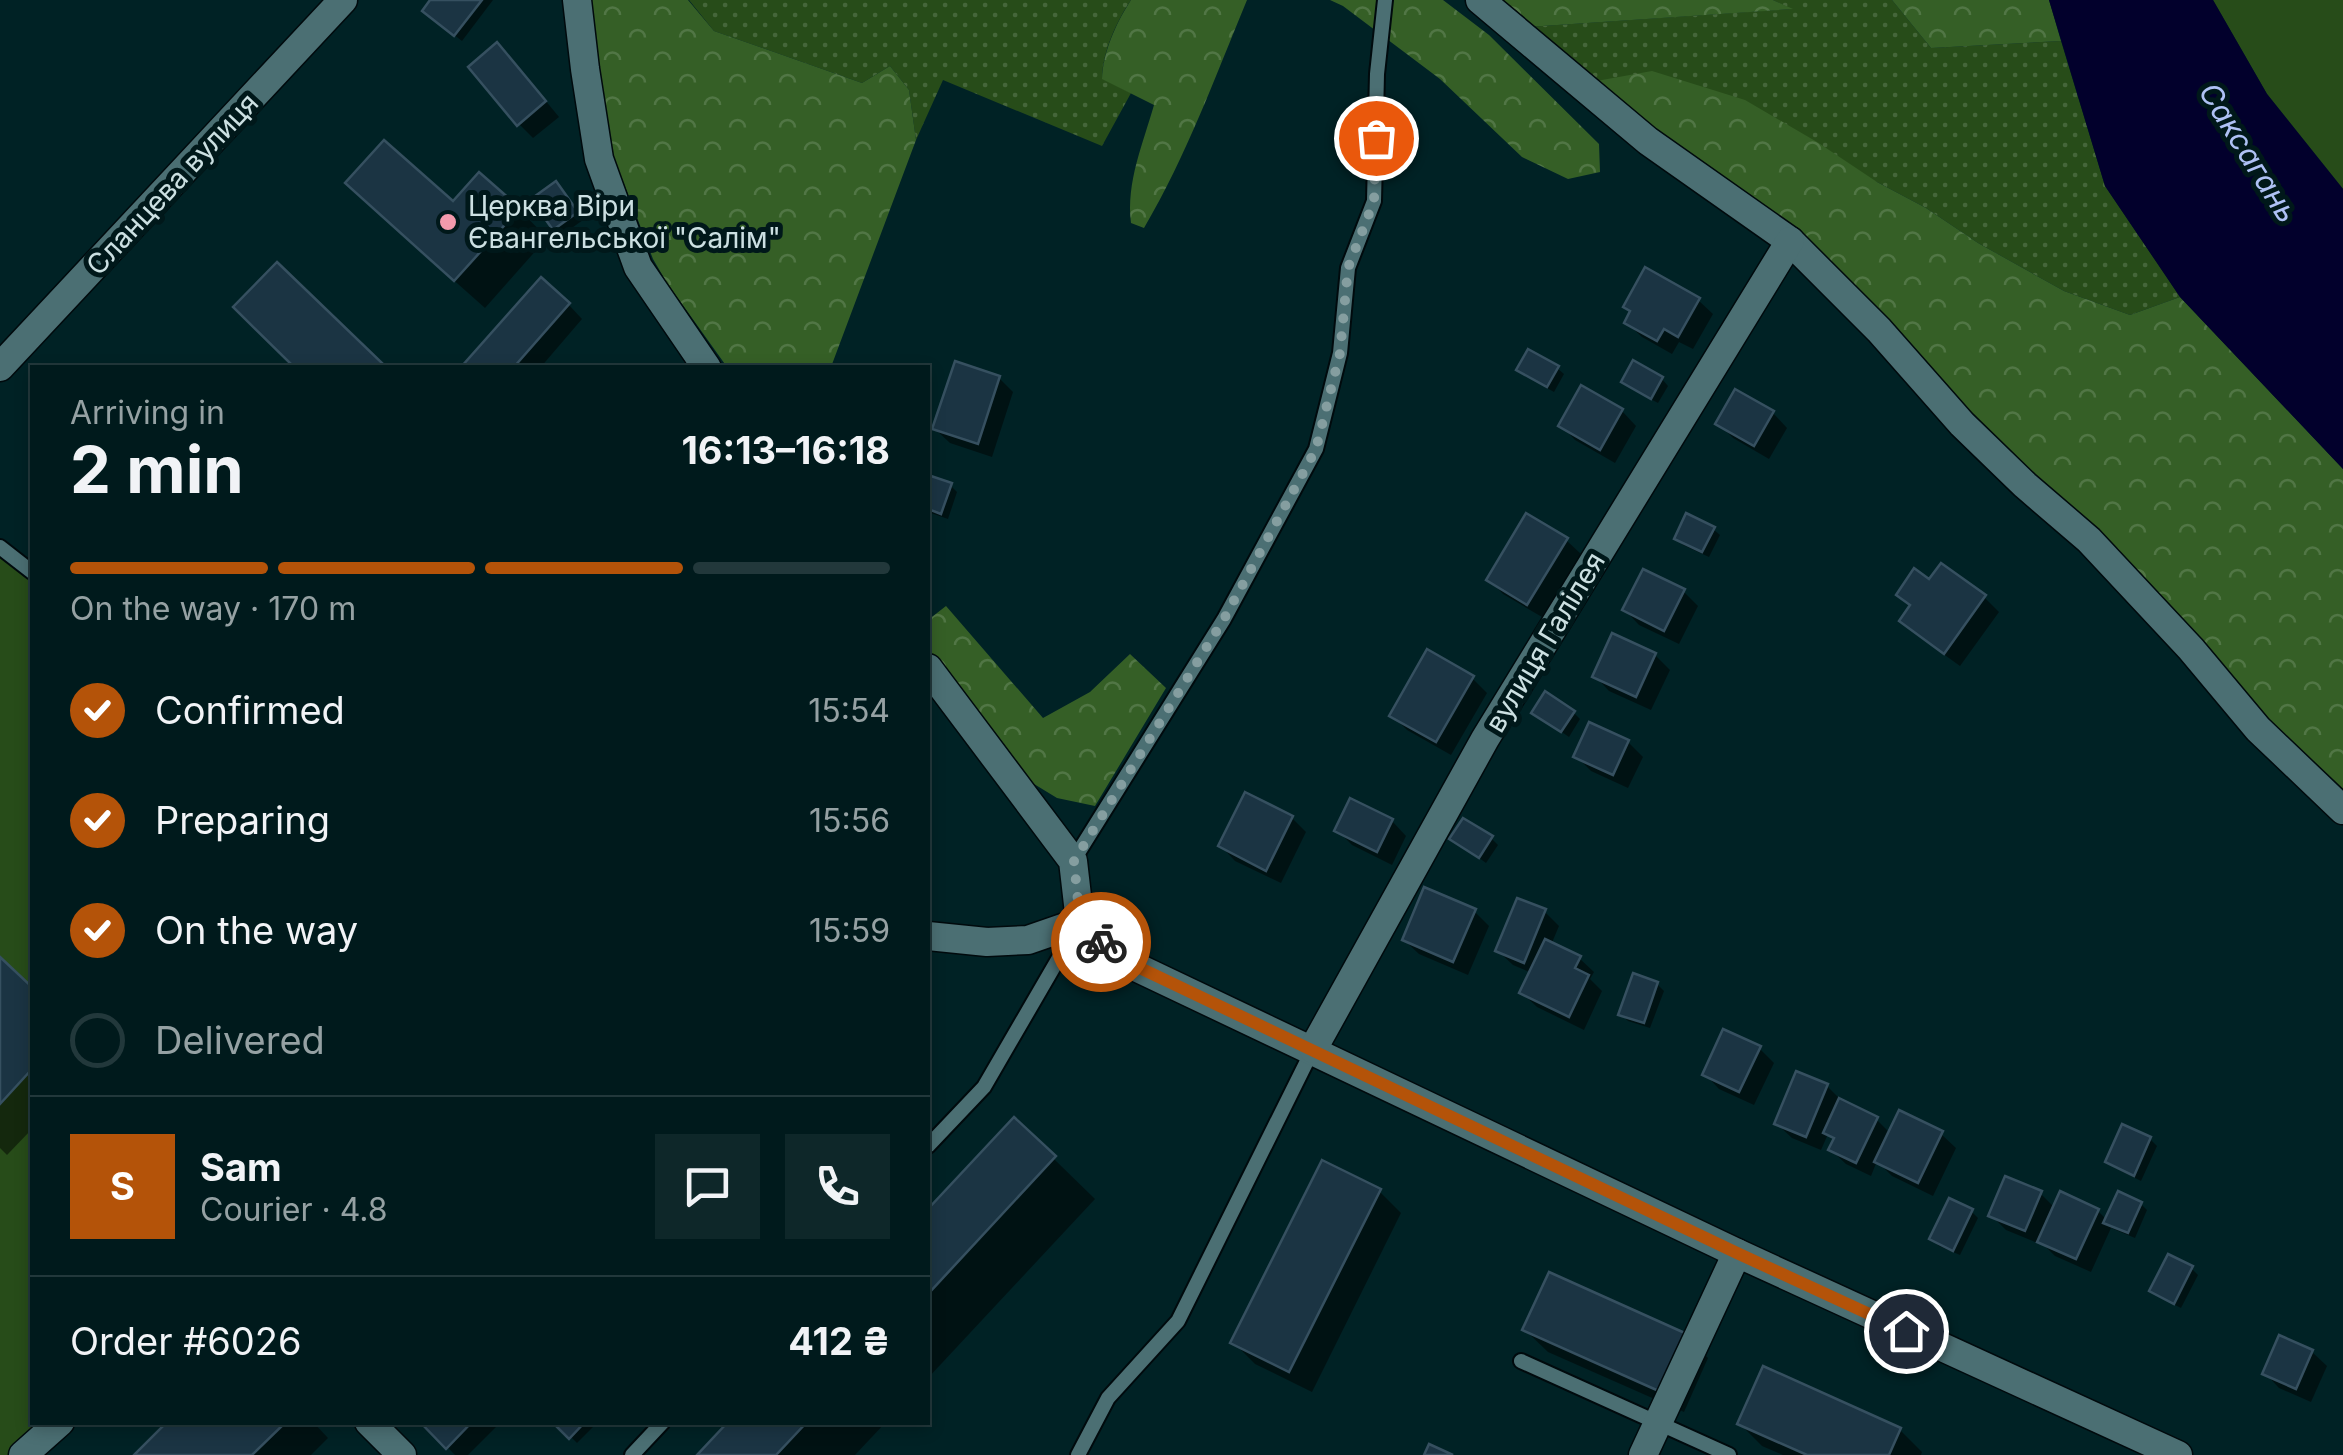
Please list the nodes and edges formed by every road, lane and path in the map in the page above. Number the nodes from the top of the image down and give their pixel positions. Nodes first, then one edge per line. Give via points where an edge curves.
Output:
1 (343, 0) edge
2 (578, 0) edge
3 (1385, 0) edge
4 (1480, 0) edge
5 (1790, 241) junction
6 (705, 365) edge
7 (0, 368) edge
8 (0, 547) edge
9 (30, 570) edge
10 (930, 671) edge
11 (2343, 810) edge
12 (1074, 861) junction
13 (1080, 922) junction
14 (930, 936) edge
15 (1313, 1050) junction
16 (930, 1144) edge
17 (1737, 1253) junction
18 (1521, 1361) dead end
19 (1658, 1423) junction
20 (57, 1425) edge
21 (372, 1425) edge
22 (661, 1425) edge
23 (23, 1455) edge
24 (402, 1455) edge
25 (632, 1455) edge
26 (1078, 1455) edge
27 (1643, 1455) edge
28 (1729, 1455) edge
29 (2178, 1455) edge

1 - 7 street, Сланцева вулиця
2 - 6 street via 599,159 638,267
3 - 12 lane via 1374,201 1348,268 1340,353 1316,449 1224,619
4 - 5 street via 1648,142
5 - 11 street via 1962,424 2089,540 2258,729
5 - 15 street, вулиця Галілея via 1485,739
8 - 9 lane
10 - 12 street
12 - 13 street
13 - 14 street via 1028,940
13 - 15 street via 1119,958
13 - 16 lane via 984,1086
15 - 17 street
15 - 26 lane via 1178,1322 1108,1398
17 - 19 street
17 - 29 street
18 - 19 lane
19 - 27 street
19 - 28 lane
20 - 23 street
21 - 24 street
22 - 25 lane

